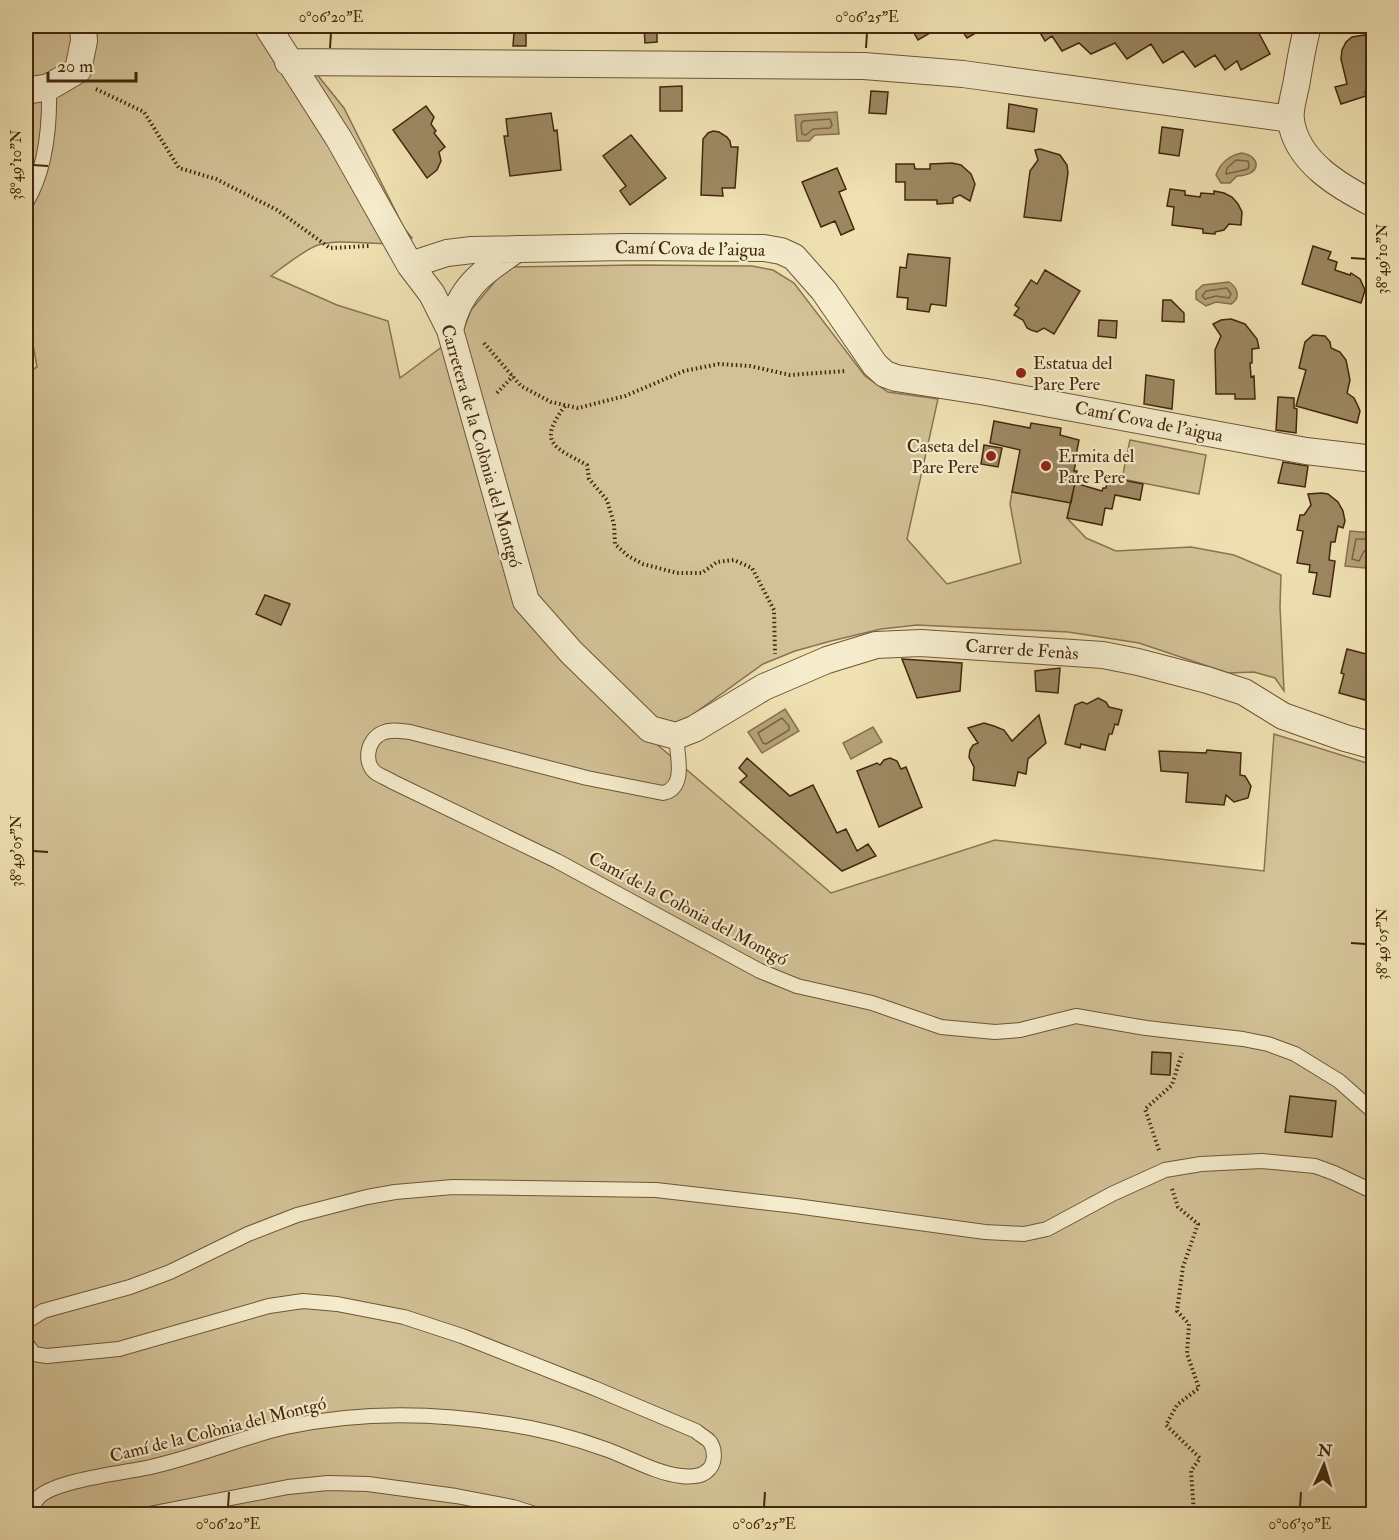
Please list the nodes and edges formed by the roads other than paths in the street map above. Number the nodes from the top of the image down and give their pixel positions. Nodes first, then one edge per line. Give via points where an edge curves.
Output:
1 (83, 26) edge
2 (267, 26) edge
3 (1308, 26) edge
4 (288, 62) junction
5 (37, 89) edge
6 (1291, 119) junction
7 (26, 203) edge
8 (1374, 204) edge
9 (517, 249) junction
10 (411, 265) junction
11 (451, 323) junction
12 (1374, 459) edge
13 (676, 736) junction
14 (1374, 746) edge
15 (1374, 1112) edge
16 (1374, 1192) edge
17 (26, 1322) edge
18 (26, 1343) edge
19 (33, 1515) edge
20 (149, 1515) edge
21 (535, 1515) edge

1 - 5 street via 78,70
2 - 4 street, Carretera de la Colònia del Montgó
3 - 6 street
4 - 6 street via 864,66 963,74
4 - 10 street, Carretera de la Colònia del Montgó via 339,139
5 - 7 lane via 46,141 39,174
6 - 8 street via 1294,135 1313,162 1332,180
9 - 10 street, Camí Cova de l'aigua via 447,253
9 - 11 street via 483,272 469,287
9 - 12 street, Camí Cova de l'aigua via 781,251 794,257 824,291 875,365 896,378 1306,451
10 - 11 street, Carretera de la Colònia del Montgó
11 - 13 street, Carretera de la Colònia del Montgó via 526,601 635,716 650,729
13 - 14 street, Carrer de Fenàs via 777,680 850,652 876,645 921,643 1103,655 1244,692 1283,716
13 - 15 lane, Camí de la Colònia del Montgó via 679,777 677,785 663,793 587,778 410,732 381,733 369,747 368,756 375,772 393,782 557,861 760,971 797,986 872,1003 941,1027 1020,1030 1076,1016 1251,1040 1295,1054 1339,1081
16 - 17 lane via 1315,1166 1232,1161 1165,1170 1047,1229 1024,1234 656,1190 453,1187 395,1192 297,1215 170,1272 43,1311
18 - 19 lane, Camí de la Colònia del Montgó via 34,1354 47,1356 118,1349 269,1306 303,1301 366,1309 462,1336 594,1388 696,1431 710,1441 714,1453 713,1464 706,1473 682,1476 553,1432 434,1415 369,1415 284,1428 177,1462 56,1486 38,1497
20 - 21 lane via 328,1483 368,1484 456,1496

